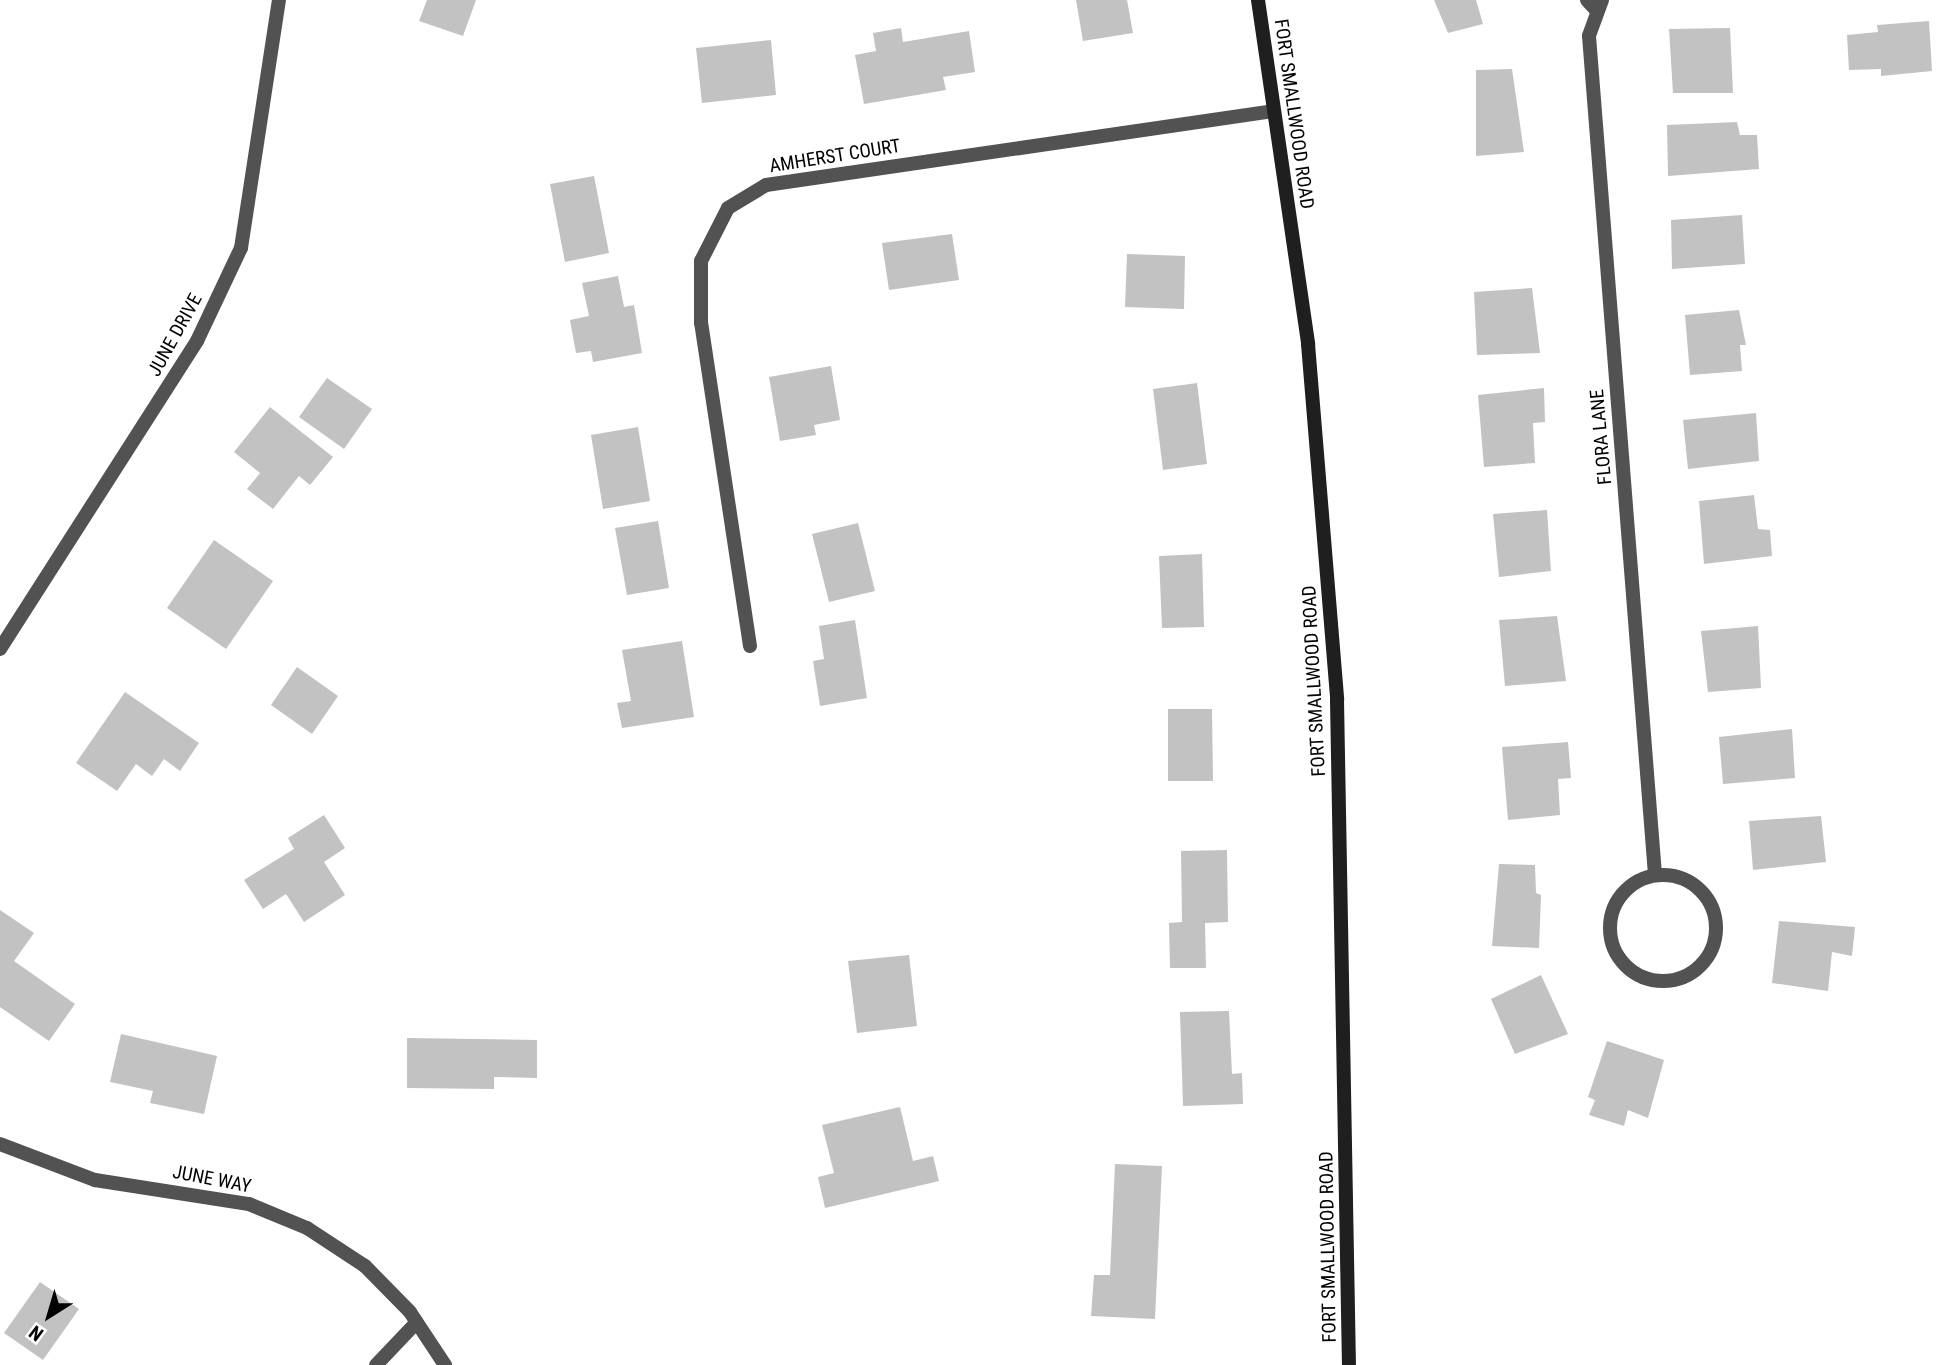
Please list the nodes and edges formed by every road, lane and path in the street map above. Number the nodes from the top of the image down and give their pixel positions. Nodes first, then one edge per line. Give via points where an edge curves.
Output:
1 (279, 0) edge
2 (1258, 0) edge
3 (1594, 3) edge
4 (1274, 111) junction
5 (750, 646) dead end
6 (0, 649) edge
7 (1654, 874) junction
8 (0, 1144) edge
9 (417, 1322) junction
10 (376, 1365) edge
11 (445, 1365) edge
12 (1349, 1365) edge

1 - 6 street, JUNE DRIVE via 241,248 197,341
2 - 4 main road, FORT SMALLWOOD ROAD
3 - 7 street, FLORA LANE via 1588,36
4 - 5 street, AMHERST COURT via 766,185 728,208 701,261 701,323
4 - 12 main road, FORT SMALLWOOD ROAD via 1308,344 1337,699
7 - 7 street via 1618,897 1610,915 1611,945 1635,974 1678,980 1699,968 1713,949 1713,909 1696,886
8 - 9 street, JUNE WAY via 95,1180 248,1204 307,1228 365,1266
9 - 10 street
9 - 11 street, JUNE WAY

